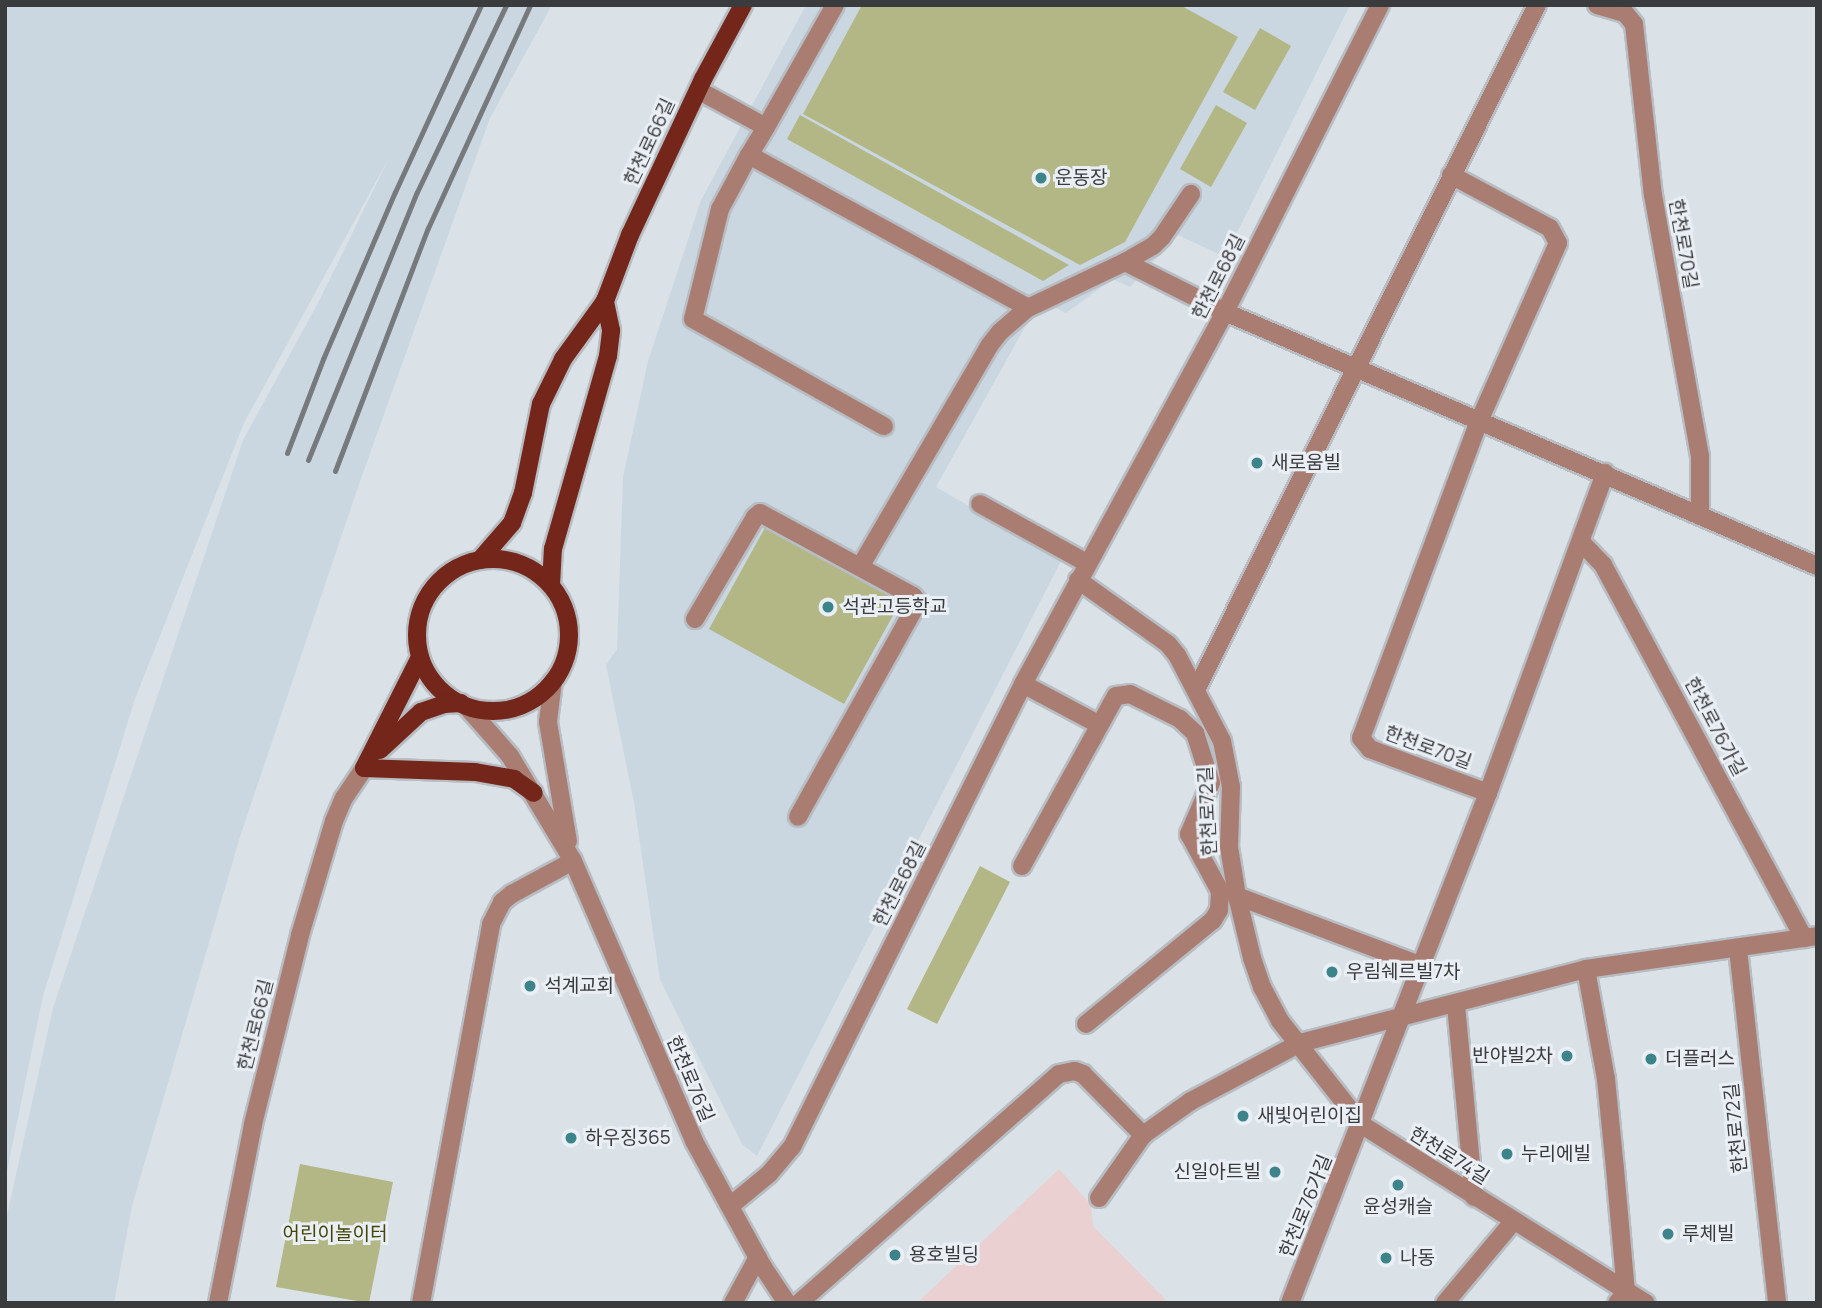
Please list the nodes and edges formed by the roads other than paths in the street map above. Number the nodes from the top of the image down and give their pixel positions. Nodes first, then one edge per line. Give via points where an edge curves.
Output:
1 (743, 5) edge
2 (835, 5) edge
3 (1380, 5) edge
4 (1537, 5) edge
5 (1597, 5) edge
6 (698, 90) junction
7 (766, 127) junction
8 (749, 156) junction
9 (1451, 175) junction
10 (1191, 194) dead end
11 (1125, 262) junction
12 (605, 301) junction
13 (1028, 307) junction
14 (1225, 312) junction
15 (1354, 368) junction
16 (1479, 421) junction
17 (884, 426) dead end
18 (1605, 473) junction
19 (980, 504) dead end
20 (1700, 515) junction
21 (1581, 542) junction
22 (480, 559) junction
23 (1087, 563) junction
24 (1817, 566) edge
25 (860, 567) junction
26 (1078, 580) junction
27 (551, 585) junction
28 (695, 619) dead end
29 (420, 657) junction
30 (554, 681) junction
31 (1023, 684) junction
32 (1196, 690) junction
33 (465, 706) junction
34 (1098, 724) junction
35 (364, 768) junction
36 (534, 793) junction
37 (1488, 793) junction
38 (798, 817) dead end
39 (573, 861) junction
40 (1023, 866) dead end
41 (1237, 895) junction
42 (1811, 937) edge
43 (1738, 949) junction
44 (1422, 966) junction
45 (1586, 969) junction
46 (1456, 1005) junction
47 (1404, 1014) junction
48 (1086, 1024) dead end
49 (1300, 1043) junction
50 (1362, 1125) junction
51 (1143, 1135) junction
52 (1474, 1196) junction
53 (1099, 1198) dead end
54 (730, 1206) junction
55 (1514, 1222) junction
56 (758, 1257) junction
57 (1622, 1298) edge
58 (218, 1303) edge
59 (421, 1303) edge
60 (733, 1303) edge
61 (787, 1303) edge
62 (799, 1303) edge
63 (1290, 1303) edge
64 (1445, 1303) edge
65 (1646, 1303) edge
66 (1777, 1303) edge

1 - 6 main road, 한천로66길
2 - 7 street
3 - 14 street, 한천로68길
4 - 9 street
5 - 20 street, 한천로70길 via 1625,13 1634,24 1653,195 1700,456
6 - 7 street
6 - 12 main road, 한천로66길 via 630,235
7 - 8 street
8 - 13 street
8 - 17 street via 720,208 693,319
9 - 15 street
9 - 16 street, 한천로70길 via 1550,228 1558,243
10 - 11 street via 1162,237
11 - 13 street
11 - 14 street
12 - 22 main road via 563,359 541,404 523,494 512,523
12 - 27 main road via 611,330 608,356 553,549
13 - 25 street via 989,346
14 - 15 street
14 - 23 street, 한천로68길
15 - 16 street
15 - 32 street
16 - 18 street
16 - 37 street, 한천로70길 via 1361,738 1370,749
18 - 20 street
18 - 21 street, 한천로76가길
19 - 23 street
20 - 24 street
21 - 37 street, 한천로76가길
21 - 42 street, 한천로76가길 via 1603,565
22 - 27 main road via 508,559 531,568
22 - 29 main road via 458,566 437,581 423,603 416,627
23 - 26 street, 한천로68길
25 - 28 street via 760,513
25 - 38 street via 913,596 918,606
26 - 31 street, 한천로68길
26 - 32 street, 한천로72길 via 1168,644
27 - 30 main road via 564,605 569,630 567,655
29 - 33 main road via 428,676 445,695
29 - 35 main road
30 - 33 main road via 540,696 518,707 494,712
30 - 39 street via 548,722
31 - 34 street
31 - 54 street, 한천로68길 via 792,1147 769,1174
32 - 41 street, 한천로72길 via 1227,759 1229,847
33 - 35 main road via 431,708 414,717
33 - 36 street via 510,756
34 - 40 street
34 - 48 street via 1116,696 1130,694 1180,719 1195,733 1211,783 1189,834 1216,881 1221,902 1213,920
35 - 36 main road via 475,772 514,779
35 - 58 street, 한천로66길 via 334,821 300,935 253,1124
36 - 39 street
37 - 44 street, 한천로76가길
39 - 54 street, 한천로76길 via 694,1142
39 - 59 street via 512,894 502,902 491,924
41 - 44 street
41 - 49 street, 한천로72길 via 1262,987 1280,1021
42 - 43 street
43 - 45 street
43 - 66 street, 한천로72길
44 - 47 street, 한천로76가길
45 - 46 street
45 - 57 street via 1606,1079
46 - 47 street
46 - 52 street
47 - 49 street
47 - 50 street, 한천로76가길
49 - 50 street
49 - 51 street via 1191,1101
50 - 52 street, 한천로74길
50 - 63 street, 한천로76가길
51 - 53 street
51 - 62 street via 1083,1074 1059,1074
52 - 55 street, 한천로74길
54 - 56 street, 한천로76길
55 - 57 street, 한천로74길
55 - 64 street
56 - 60 street
56 - 61 street, 한천로76길
57 - 65 street, 한천로74길

